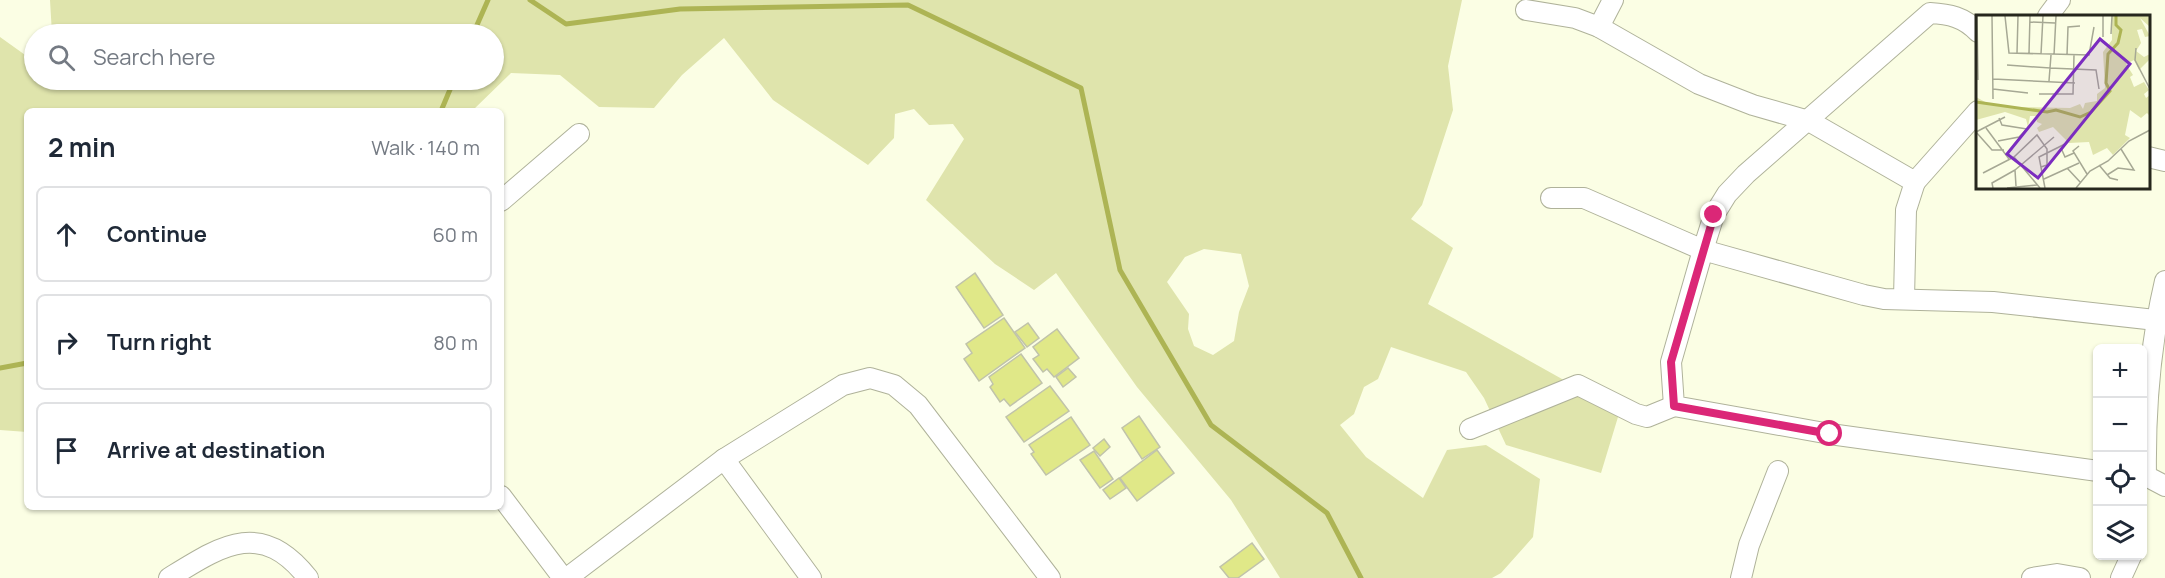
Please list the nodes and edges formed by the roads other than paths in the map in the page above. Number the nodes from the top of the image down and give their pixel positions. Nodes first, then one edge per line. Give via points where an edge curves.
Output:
1 (1613, 0) edge
2 (2060, 0) edge
3 (1526, 10) dead end
4 (2049, 15) edge
5 (1599, 27) junction
6 (1976, 31) edge
7 (1975, 118) edge
8 (1809, 122) junction
9 (579, 134) dead end
10 (2150, 158) edge
11 (2165, 161) edge
12 (1915, 182) junction
13 (504, 198) edge
14 (1551, 198) dead end
15 (1703, 250) junction
16 (2165, 281) edge
17 (1904, 299) junction
18 (2160, 322) edge
19 (1674, 406) junction
20 (1470, 429) dead end
21 (2145, 452) edge
22 (724, 459) junction
23 (2093, 470) edge
24 (1778, 471) dead end
25 (2147, 477) edge
26 (2165, 486) edge
27 (504, 500) edge
28 (2129, 560) edge
29 (169, 578) edge
30 (308, 578) edge
31 (565, 578) edge
32 (811, 578) edge
33 (1050, 578) edge
34 (1741, 578) edge
35 (2032, 578) edge
36 (2080, 578) edge
37 (2121, 578) edge

1 - 5 street
2 - 4 street
3 - 5 street via 1575,18
5 - 8 street via 1700,84
6 - 8 street via 1950,14 1930,13
7 - 12 street
8 - 12 street
8 - 15 street via 1727,194 1714,215
9 - 13 street
10 - 11 street
12 - 17 street via 1906,210
14 - 15 street via 1584,198
15 - 17 street via 1864,295
15 - 19 street via 1671,362
16 - 18 street
17 - 18 street via 1993,302
18 - 21 street
19 - 20 street via 1647,417 1578,385
19 - 23 street via 1830,434
22 - 31 street
22 - 32 street
22 - 33 street via 843,385 870,378 894,385 918,405
24 - 34 street via 1749,545
25 - 26 street
27 - 31 street
28 - 37 street
29 - 30 street via 228,544 258,542 283,555
35 - 36 street via 2057,574

